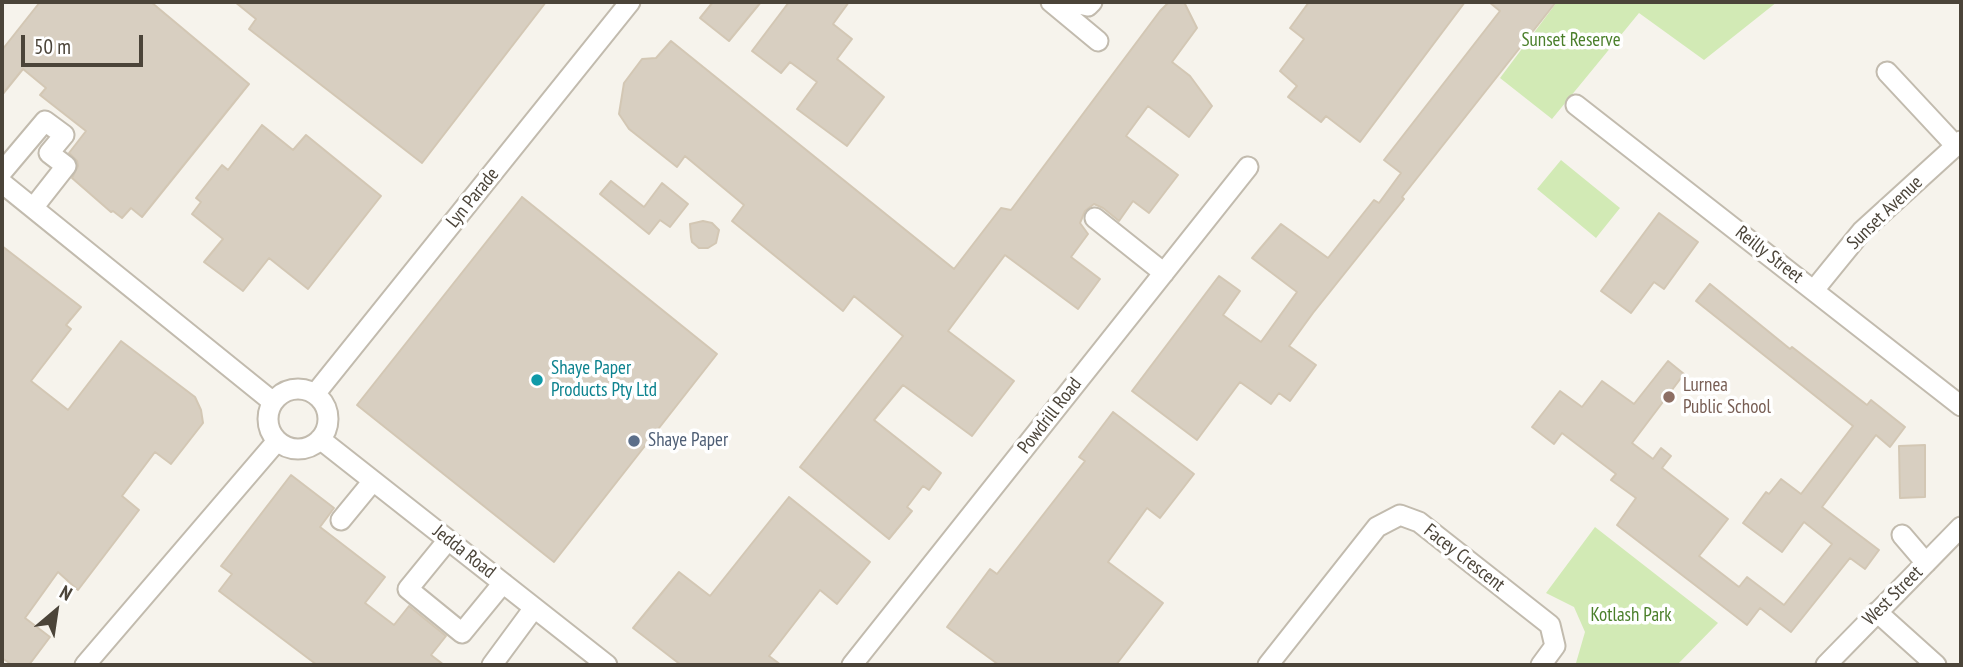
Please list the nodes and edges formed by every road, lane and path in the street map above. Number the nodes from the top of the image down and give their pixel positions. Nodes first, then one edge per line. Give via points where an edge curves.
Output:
1 (1051, 2) edge
2 (1071, 2) edge
3 (1092, 2) edge
4 (627, 3) edge
5 (1098, 41) dead end
6 (1887, 72) dead end
7 (1576, 105) dead end
8 (1958, 144) edge
9 (1248, 167) dead end
10 (2, 172) edge
11 (2, 183) edge
12 (33, 208) junction
13 (1095, 218) dead end
14 (1164, 273) junction
15 (1814, 290) junction
16 (315, 394) junction
17 (273, 402) junction
18 (1961, 406) edge
19 (320, 439) junction
20 (277, 441) junction
21 (373, 481) junction
22 (341, 520) dead end
23 (1961, 527) edge
24 (1902, 535) dead end
25 (448, 540) junction
26 (1926, 563) junction
27 (503, 583) junction
28 (534, 608) junction
29 (1877, 612) junction
30 (602, 664) edge
31 (85, 665) edge
32 (492, 665) edge
33 (852, 665) edge
34 (1268, 665) edge
35 (1542, 665) edge
36 (1826, 665) edge
37 (1936, 665) edge

1 - 5 street
2 - 3 street via 1088,6
4 - 16 street, Lyn Parade
6 - 8 street
7 - 15 street, Reilly Street
8 - 15 street, Sunset Avenue via 1856,237
9 - 14 street, Powdrill Road
10 - 12 street via 45,121 64,135 49,153 66,166
11 - 12 street
12 - 17 street
13 - 14 street
14 - 33 street, Powdrill Road
15 - 18 street, Reilly Street
16 - 17 street via 298,389
16 - 19 street via 327,411 326,431
17 - 20 street via 268,418
19 - 20 street via 304,449
19 - 21 street, Jedda Road
20 - 31 street
21 - 22 street
21 - 25 street, Jedda Road
23 - 26 street, West Street
24 - 26 street
25 - 27 street, Jedda Road
25 - 27 street via 408,589 462,633
26 - 29 street, West Street
27 - 28 street, Jedda Road
28 - 30 street, Jedda Road
28 - 32 street
29 - 36 street, West Street
29 - 37 street
34 - 35 street, Facey Crescent via 1377,527 1400,515 1419,522 1550,625 1555,646

